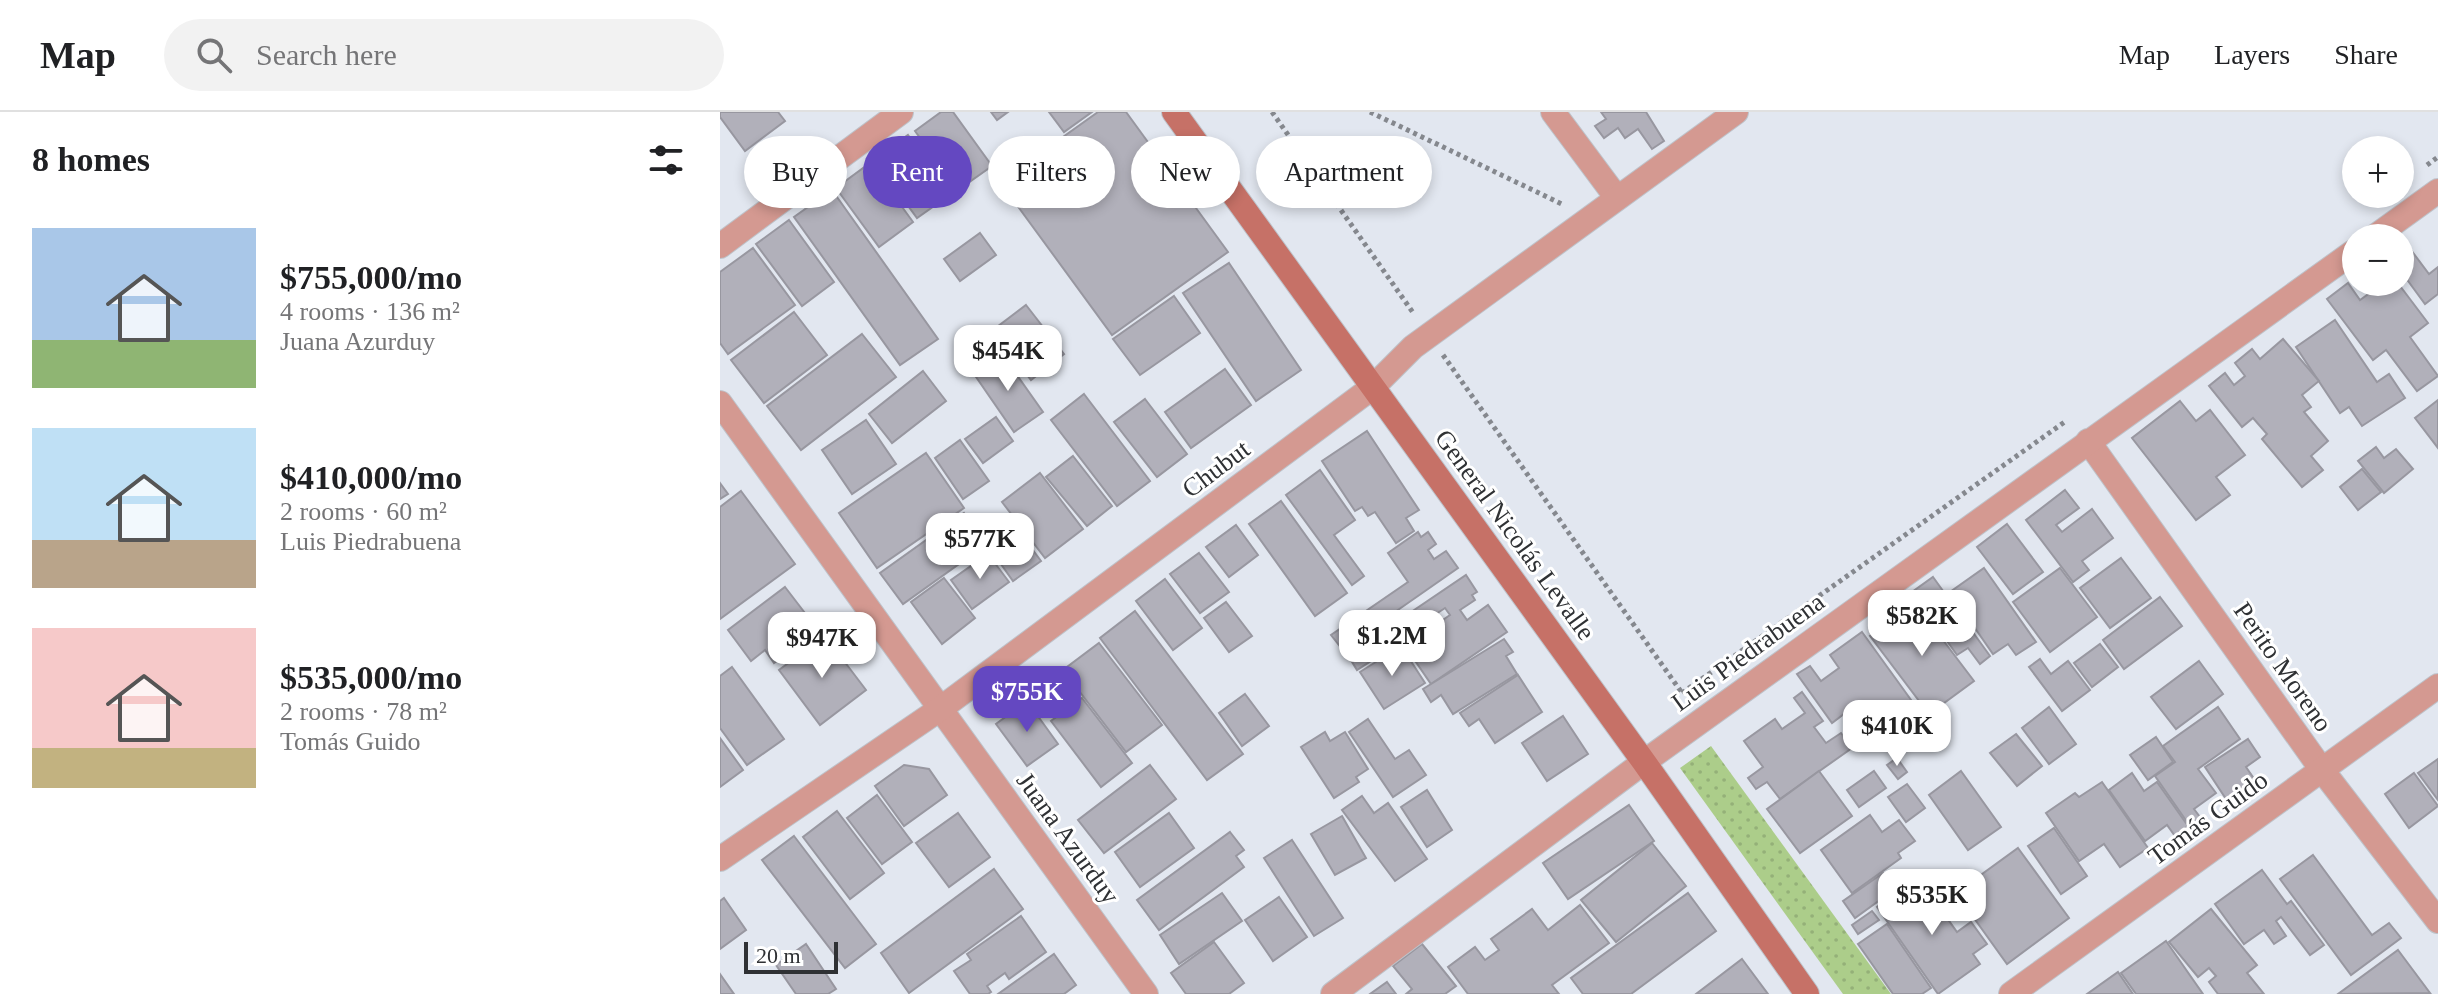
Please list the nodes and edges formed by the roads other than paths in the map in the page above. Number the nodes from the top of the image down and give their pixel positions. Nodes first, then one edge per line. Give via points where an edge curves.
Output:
1 (901, 112) edge
2 (1174, 112) edge
3 (1553, 112) edge
4 (1736, 112) edge
5 (2438, 191) edge
6 (1617, 198) junction
7 (2392, 224) edge
8 (720, 246) edge
9 (2342, 260) edge
10 (1373, 387) junction
11 (720, 403) edge
12 (2088, 441) junction
13 (2438, 686) edge
14 (940, 709) junction
15 (1644, 762) junction
16 (2322, 770) junction
17 (720, 859) edge
18 (2438, 921) edge
19 (1146, 994) edge
20 (1333, 994) edge
21 (1807, 994) edge
22 (2011, 994) edge

1 - 8 street
2 - 10 street, General Nicolás Levalle
3 - 6 street
4 - 6 street, Chubut
5 - 7 street
6 - 10 street, Chubut via 1413,347
9 - 12 street, Luis Piedrabuena
10 - 14 street, Chubut
10 - 15 street, General Nicolás Levalle
11 - 14 street, Juana Azurduy
12 - 15 street, Luis Piedrabuena
12 - 16 street, Perito Moreno
13 - 16 street, Tomás Guido
14 - 17 street, Chubut
14 - 19 street, Juana Azurduy
15 - 20 street, Luis Piedrabuena
15 - 21 street, General Nicolás Levalle
16 - 18 street, Perito Moreno
16 - 22 street, Tomás Guido

